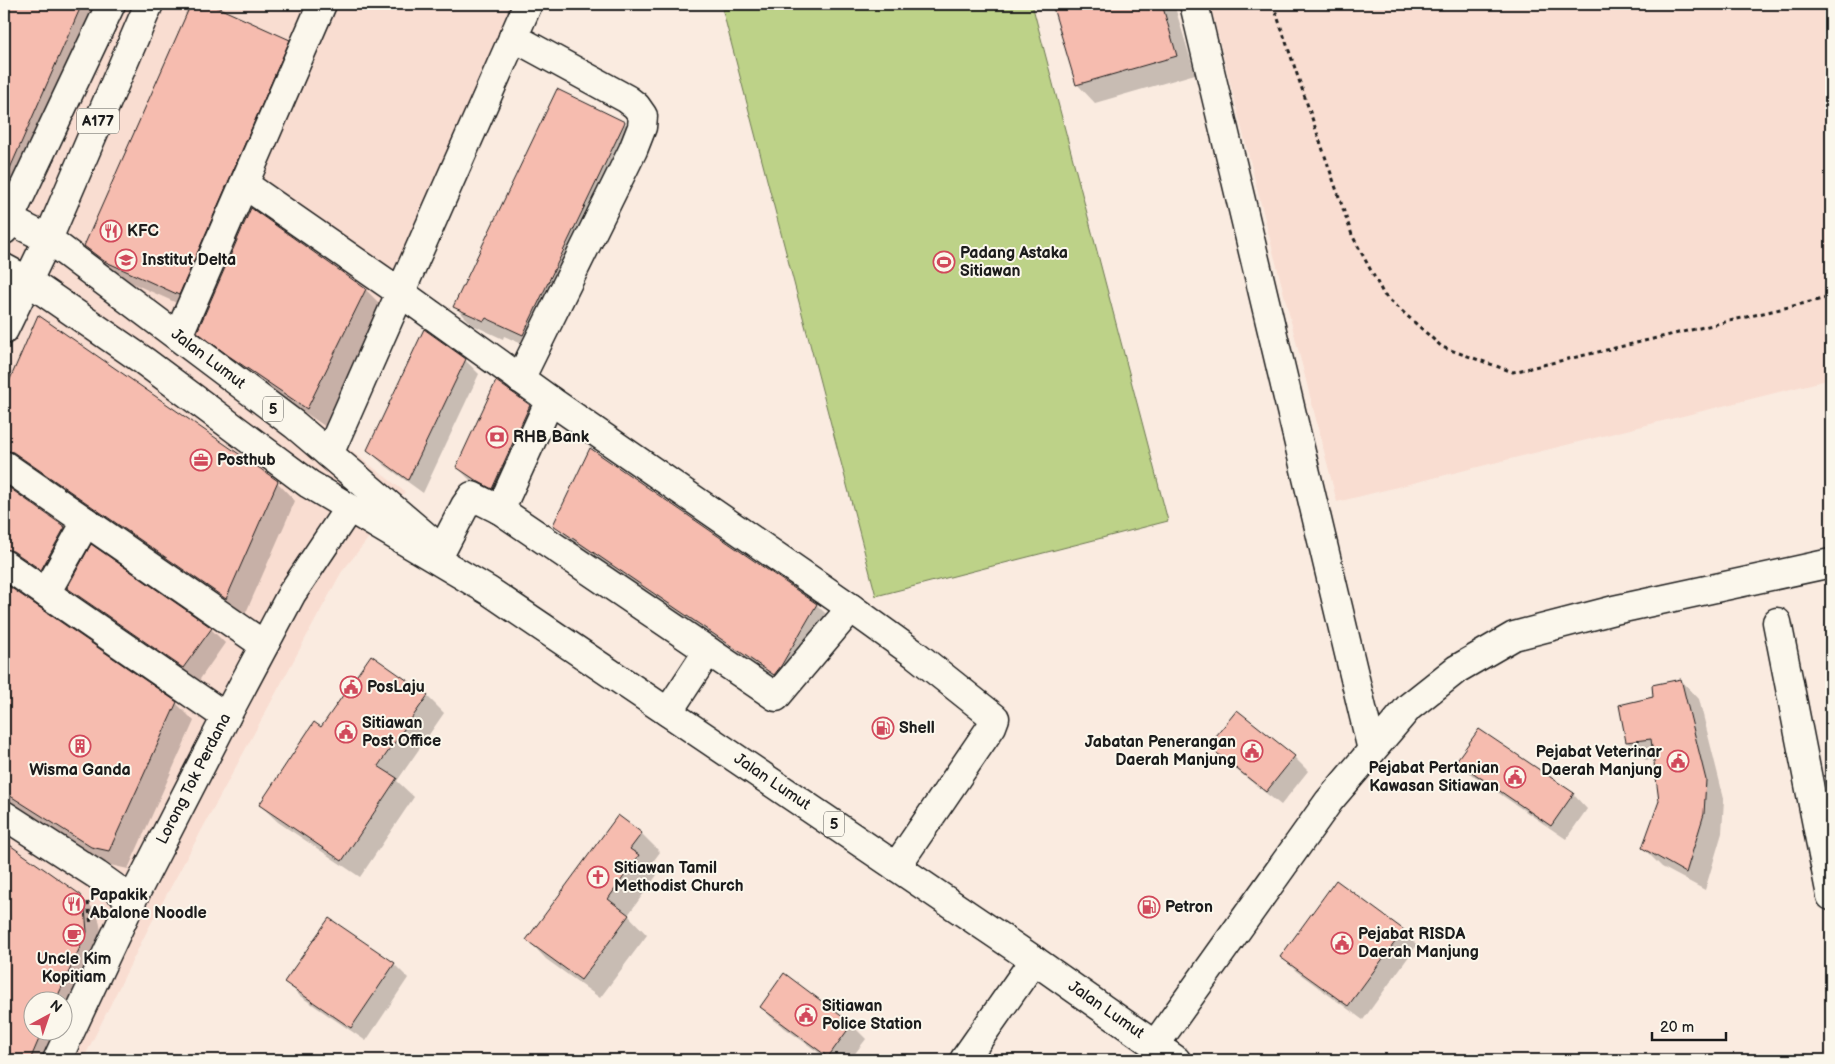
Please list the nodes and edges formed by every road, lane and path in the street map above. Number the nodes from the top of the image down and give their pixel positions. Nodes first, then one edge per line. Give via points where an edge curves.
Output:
1 (111, 4) edge
2 (148, 4) edge
3 (528, 4) edge
4 (1194, 4) edge
5 (1273, 4) edge
6 (316, 6) edge
7 (513, 37) junction
8 (244, 184) junction
9 (6, 225) edge
10 (48, 239) junction
11 (4, 268) edge
12 (28, 281) junction
13 (401, 293) junction
14 (1831, 297) edge
15 (4, 330) edge
16 (178, 336) junction
17 (520, 378) junction
18 (550, 400) junction
19 (329, 454) junction
20 (4, 465) edge
21 (349, 508) junction
22 (500, 510) junction
23 (86, 522) junction
24 (442, 550) junction
25 (1831, 563) edge
26 (4, 564) edge
27 (489, 591) junction
28 (46, 593) junction
29 (850, 608) junction
30 (1777, 622) dead end
31 (264, 645) junction
32 (708, 651) junction
33 (668, 712) junction
34 (226, 717) junction
35 (1372, 750) junction
36 (4, 815) edge
37 (896, 866) junction
38 (86, 894) dead end
39 (1831, 896) edge
40 (132, 900) junction
41 (92, 932) dead end
42 (1034, 960) junction
43 (1165, 1053) edge
44 (57, 1060) edge
45 (964, 1060) edge

1 - 9 main road, A177
2 - 10 main road, A177
3 - 7 main road
4 - 35 main road
5 - 14 path via 1352,235 1384,295 1442,347 1513,372
6 - 8 main road
7 - 13 main road
7 - 17 main road via 627,99 643,116 633,150
8 - 13 main road
8 - 16 main road
9 - 10 main road, Jalan Lumut / 5
10 - 12 main road
10 - 16 main road, Jalan Lumut / 5
11 - 12 main road, Jalan Lumut / 5
12 - 15 main road
12 - 21 main road, Jalan Lumut / 5 via 144,361 309,484
13 - 17 main road
13 - 19 main road
16 - 19 main road, Jalan Lumut / 5
17 - 18 main road
18 - 22 main road
18 - 29 main road
19 - 24 main road, Jalan Lumut / 5
20 - 23 main road
21 - 27 main road, Jalan Lumut / 5
21 - 31 main road, Lorong Tok Perdana via 292,593
22 - 24 main road via 472,496
22 - 32 main road
23 - 28 main road
23 - 31 main road
24 - 27 main road, Jalan Lumut / 5
25 - 35 main road via 1614,610 1514,636 1458,669 1409,707
26 - 28 main road
27 - 33 main road, Jalan Lumut / 5
28 - 34 main road
29 - 32 main road via 776,697
29 - 37 main road via 995,718
30 - 39 main road
31 - 34 main road, Lorong Tok Perdana
32 - 33 main road
33 - 37 main road, Jalan Lumut / 5
34 - 40 main road, Lorong Tok Perdana
35 - 43 main road via 1329,801
36 - 40 main road
37 - 42 main road, Jalan Lumut / 5
38 - 41 path
40 - 44 main road, Lorong Tok Perdana
42 - 43 main road, Jalan Lumut / 5
42 - 45 main road

